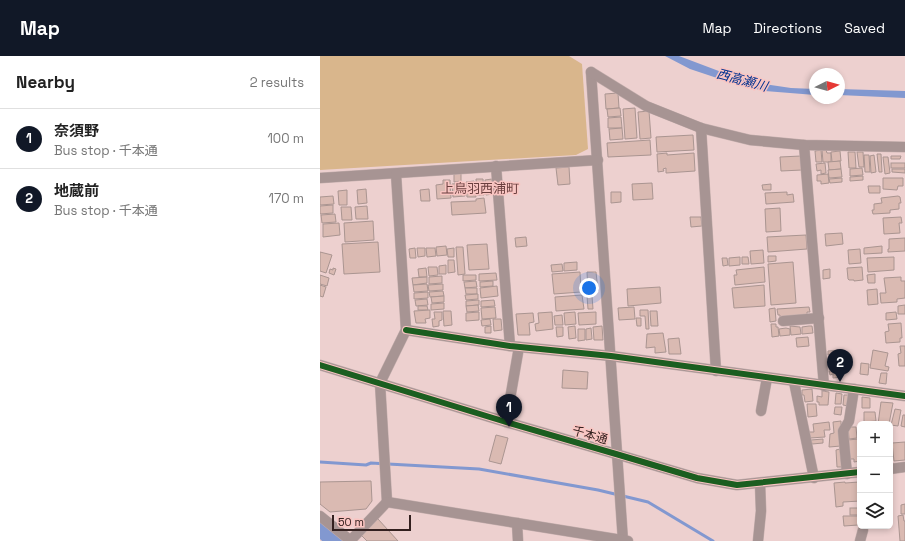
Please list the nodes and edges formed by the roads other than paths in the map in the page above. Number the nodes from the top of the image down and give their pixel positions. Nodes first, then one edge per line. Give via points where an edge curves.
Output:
1 (701, 128) junction
2 (804, 145) junction
3 (905, 147) edge
4 (598, 160) junction
5 (496, 166) junction
6 (396, 174) junction
7 (320, 178) edge
8 (819, 318) junction
9 (784, 321) dead end
10 (406, 330) junction
11 (514, 347) junction
12 (612, 356) junction
13 (320, 365) edge
14 (716, 371) junction
15 (767, 378) junction
16 (794, 382) junction
17 (380, 383) junction
18 (824, 386) junction
19 (854, 389) junction
20 (905, 396) edge
21 (761, 411) dead end
22 (506, 422) junction
23 (616, 454) junction
24 (905, 467) edge
25 (893, 469) edge
26 (857, 472) edge
27 (847, 474) junction
28 (814, 478) junction
29 (760, 483) junction
30 (386, 502) junction
31 (320, 516) edge
32 (517, 523) junction
33 (863, 530) dead end
34 (351, 541) edge
35 (518, 541) edge
36 (625, 541) edge
37 (758, 541) edge
38 (860, 541) edge

1 - 2 street via 750,140
1 - 4 street via 646,106 591,72
1 - 14 street
2 - 3 street
2 - 8 street
4 - 5 street
4 - 12 street
5 - 6 street
5 - 11 street
6 - 7 street
6 - 10 street
8 - 9 street
8 - 18 street
10 - 11 street
10 - 17 street
11 - 12 street
11 - 22 street
12 - 14 street
12 - 23 street
13 - 17 street, 千本通
14 - 15 street
15 - 16 street
15 - 21 street
16 - 18 street
16 - 28 street
17 - 22 street, 千本通
17 - 30 street
18 - 19 street
19 - 20 street
19 - 27 street via 849,421 843,431
22 - 23 street, 千本通
23 - 29 street, 千本通 via 697,478 737,485
23 - 36 street
24 - 25 street
26 - 27 street, 千本通
27 - 28 street, 千本通
28 - 29 street, 千本通
29 - 37 street
30 - 32 street
30 - 34 street
31 - 34 street
32 - 35 street
32 - 36 street
33 - 38 street

